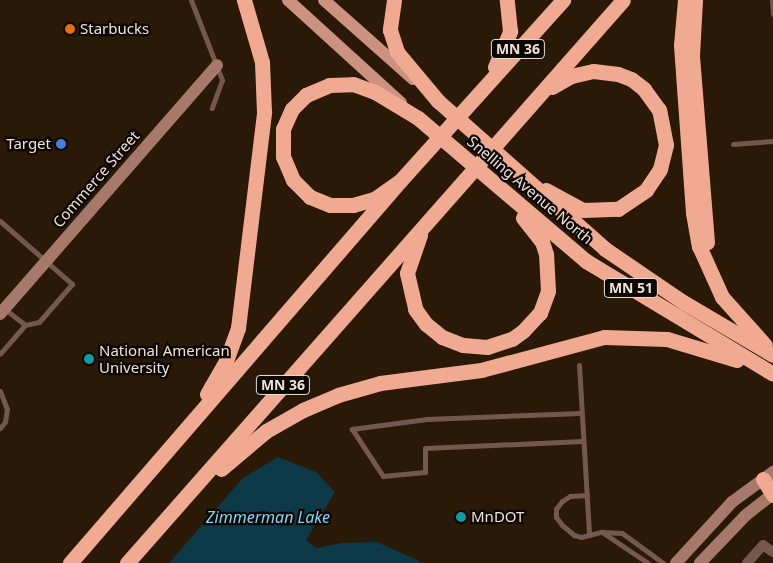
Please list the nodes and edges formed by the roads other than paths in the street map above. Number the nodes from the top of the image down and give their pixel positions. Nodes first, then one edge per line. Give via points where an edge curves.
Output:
1 (191, 0) edge
2 (244, 0) edge
3 (288, 0) edge
4 (324, 0) edge
5 (394, 0) edge
6 (507, 0) edge
7 (563, 0) edge
8 (623, 0) edge
9 (685, 0) edge
10 (695, 0) edge
11 (772, 0) edge
12 (773, 14) edge
13 (217, 65) junction
14 (542, 93) junction
15 (474, 99) junction
16 (438, 101) junction
17 (212, 108) dead end
18 (418, 118) junction
19 (773, 141) edge
20 (733, 144) dead end
21 (515, 171) junction
22 (400, 181) junction
23 (499, 188) junction
24 (438, 206) junction
25 (0, 221) edge
26 (46, 262) junction
27 (709, 271) junction
28 (2, 311) edge
29 (25, 326) junction
30 (0, 354) edge
31 (773, 354) edge
32 (579, 365) dead end
33 (773, 374) edge
34 (773, 379) edge
35 (0, 391) edge
36 (581, 412) junction
37 (0, 428) edge
38 (583, 441) junction
39 (154, 468) junction
40 (768, 475) edge
41 (587, 495) junction
42 (773, 495) edge
43 (601, 532) junction
44 (589, 535) junction
45 (773, 552) edge
46 (70, 563) edge
47 (128, 563) edge
48 (648, 563) edge
49 (663, 563) edge
50 (676, 563) edge
51 (700, 563) edge
52 (746, 563) edge

1 - 13 lane
2 - 39 highway via 259,47 265,94 241,313 234,344 215,381
3 - 18 main road, Snelling Avenue North / MN 51
4 - 16 main road, Snelling Avenue North / MN 51
5 - 16 highway via 390,30 397,52
6 - 15 highway via 508,39
7 - 15 highway, MN 36
8 - 14 highway, MN 36
9 - 27 highway via 681,46 693,213
10 - 27 highway via 692,56
11 - 12 lane
13 - 17 lane via 221,87
13 - 26 street, Commerce Street
14 - 21 highway via 582,73 605,71 631,80 644,89 659,110 666,134 664,157 653,181 638,198 607,211 583,210
14 - 24 highway, MN 36
15 - 22 highway, MN 36
16 - 21 highway, Snelling Avenue North / MN 51
18 - 22 highway via 364,87 340,84 306,95 292,109 283,129 286,168 302,190 319,201 342,206 364,202
18 - 23 highway, Snelling Avenue North / MN 51
19 - 20 lane
21 - 31 highway, Snelling Avenue North / MN 51 via 605,249 683,302
22 - 39 highway, MN 36
23 - 24 highway via 542,242 550,279 540,313 523,331 501,344 475,347 453,342 430,329 415,309 408,286 409,260 419,236
23 - 33 highway, Snelling Avenue North / MN 51 via 598,269
24 - 47 highway, MN 36
25 - 26 lane
26 - 28 street, Commerce Street
26 - 29 lane via 72,284 39,322
27 - 31 highway via 722,298
28 - 29 lane
29 - 30 lane
32 - 36 lane
34 - 47 highway via 706,348 667,339 623,336 582,342 481,370 402,379 357,389 303,410 247,446
35 - 37 lane via 7,409 6,422
36 - 38 lane
36 - 38 lane via 427,419 352,429 383,476 425,472 425,448
38 - 41 lane
39 - 46 highway, MN 36
40 - 42 highway
40 - 50 street via 732,502
41 - 44 lane
41 - 44 lane via 570,496 562,501 556,509 556,517 574,535
42 - 51 street via 742,519
43 - 44 lane
43 - 48 lane
43 - 49 lane via 622,533
45 - 52 street via 763,545

